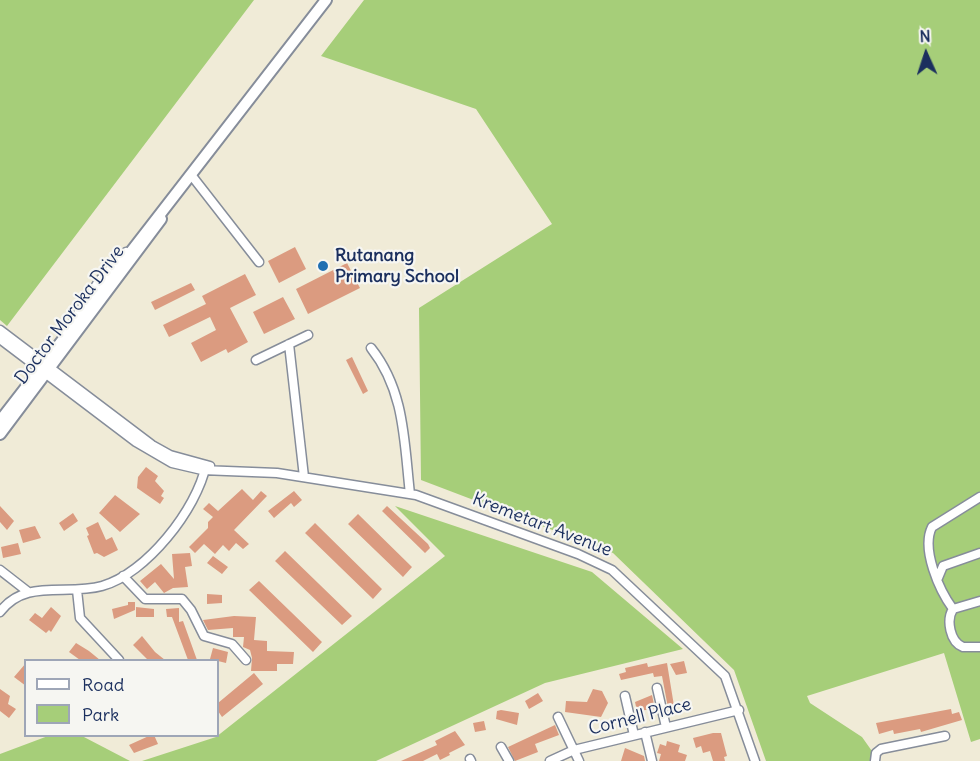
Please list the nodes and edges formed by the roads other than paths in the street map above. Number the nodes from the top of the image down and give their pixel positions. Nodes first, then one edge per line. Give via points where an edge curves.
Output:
1 (326, 0) edge
2 (192, 176) junction
3 (163, 213) junction
4 (259, 262) dead end
5 (0, 330) edge
6 (308, 335) dead end
7 (0, 339) edge
8 (290, 344) junction
9 (371, 348) dead end
10 (256, 360) dead end
11 (45, 368) junction
12 (0, 421) edge
13 (0, 434) edge
14 (206, 467) junction
15 (304, 477) junction
16 (410, 494) junction
17 (980, 497) edge
18 (980, 553) edge
19 (0, 570) edge
20 (123, 576) junction
21 (938, 578) junction
22 (77, 590) junction
23 (27, 591) junction
24 (980, 601) edge
25 (953, 609) junction
26 (0, 612) edge
27 (980, 647) edge
28 (112, 658) edge
29 (246, 660) dead end
30 (657, 688) dead end
31 (625, 696) dead end
32 (739, 710) junction
33 (558, 717) dead end
34 (666, 727) junction
35 (645, 732) junction
36 (634, 735) junction
37 (945, 736) dead end
38 (501, 747) dead end
39 (574, 750) junction
40 (509, 761) edge
41 (550, 761) edge
42 (579, 761) edge
43 (652, 761) edge
44 (755, 761) edge
45 (875, 761) edge

1 - 2 main road, Doctor Moroka Drive
2 - 3 main road, Doctor Moroka Drive
2 - 4 street
3 - 11 main road, Doctor Moroka Drive via 70,329
3 - 11 main road, Doctor Moroka Drive via 157,227
5 - 11 street, Kremetart Avenue
6 - 8 street
7 - 11 street, Kremetart Avenue
8 - 10 street
8 - 15 street
9 - 16 street via 398,394
11 - 12 main road, Doctor Moroka Drive
11 - 13 main road, Doctor Moroka Drive
11 - 14 street, Kremetart Avenue via 160,450
14 - 15 street, Kremetart Avenue
14 - 20 street via 173,534
15 - 16 street, Kremetart Avenue
16 - 32 street, Kremetart Avenue via 578,554 612,570 717,667
17 - 21 street via 932,527 927,544
18 - 21 street via 943,566
19 - 23 street
20 - 22 street via 102,586
20 - 29 street via 145,599 182,600 204,636 232,644
21 - 25 street
22 - 23 street
22 - 28 street via 80,618
23 - 26 street via 11,598
24 - 25 street
25 - 27 street via 949,621 954,639 963,647
30 - 34 street
31 - 36 street
32 - 34 street, Cornell Place
32 - 44 street, Kremetart Avenue
33 - 39 street
34 - 35 street, Cornell Place
35 - 36 street, Cornell Place
35 - 43 street
36 - 39 street, Cornell Place
37 - 45 street via 881,749
38 - 40 street
39 - 41 street, Cornell Place
39 - 42 street

